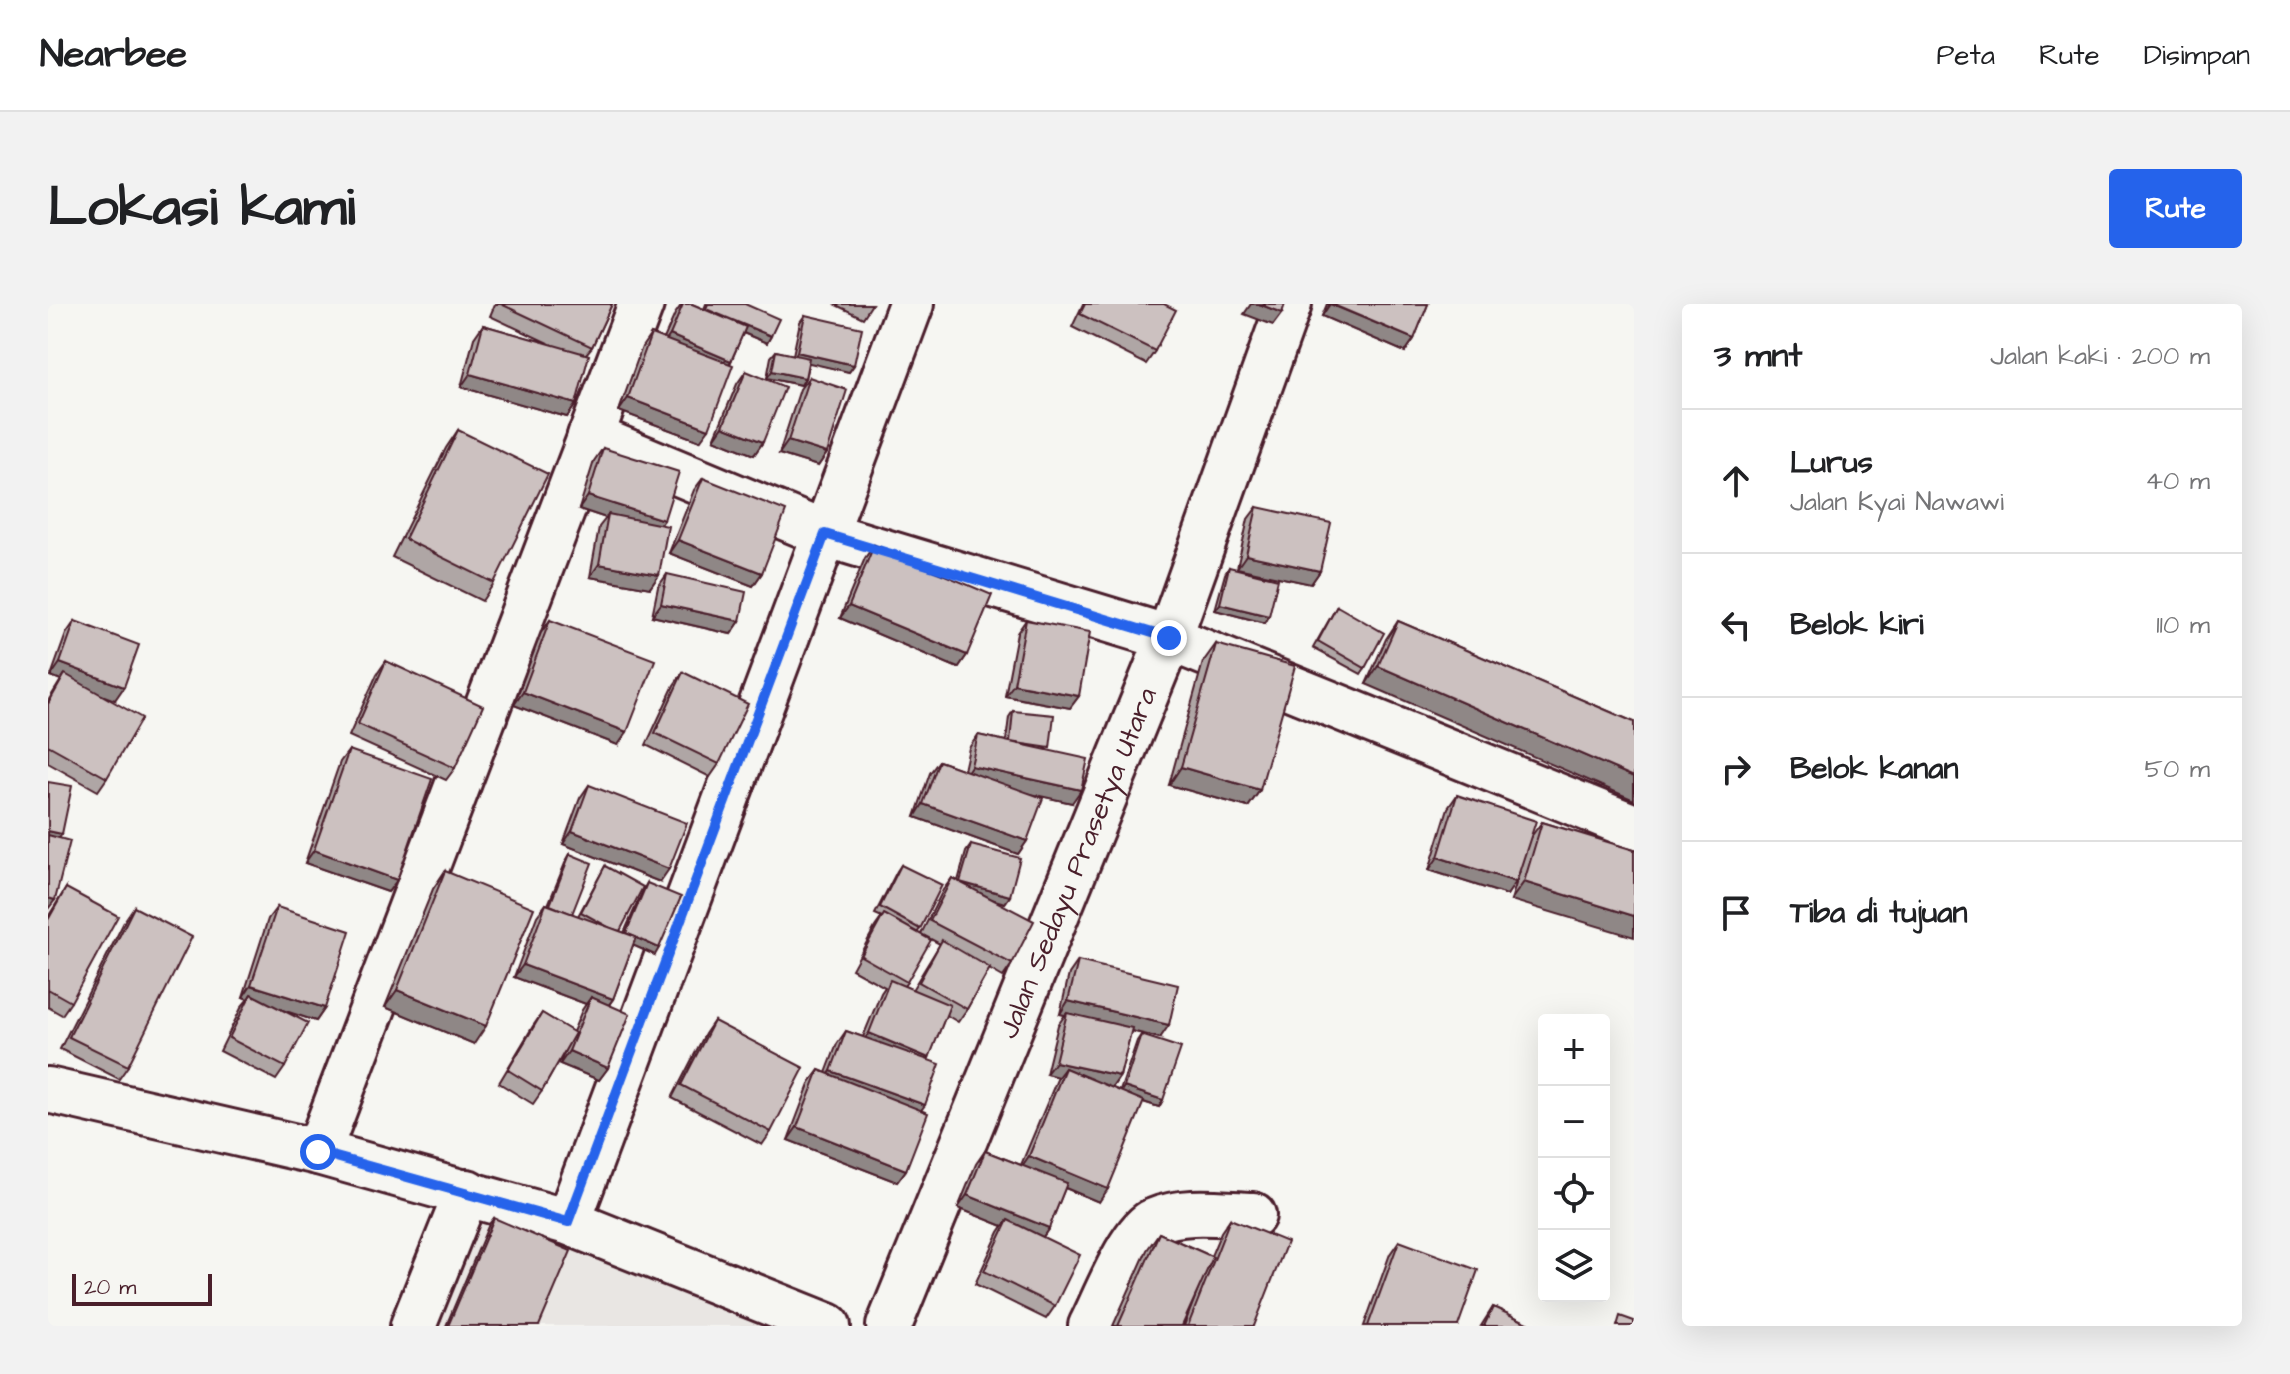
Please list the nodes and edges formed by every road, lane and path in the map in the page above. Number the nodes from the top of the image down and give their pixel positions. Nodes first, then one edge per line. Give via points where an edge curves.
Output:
1 (641, 304) edge
2 (911, 304) edge
3 (1289, 304) edge
4 (590, 436) junction
5 (825, 534) junction
6 (1169, 638) junction
7 (1634, 827) edge
8 (48, 1090) edge
9 (318, 1152) junction
10 (467, 1192) junction
11 (1253, 1215) dead end
12 (568, 1222) junction
13 (413, 1326) edge
14 (828, 1326) edge
15 (889, 1326) edge
16 (1091, 1326) edge

1 - 4 street
2 - 5 street
3 - 6 street, Jalan Sedayu Prasetya Utara
4 - 5 street
4 - 9 street
5 - 6 street
5 - 12 street
6 - 7 street
6 - 15 street, Jalan Sedayu Prasetya Utara
8 - 9 street
9 - 10 street
10 - 12 street
10 - 13 street
11 - 16 street via 1194,1212 1151,1221 1129,1247
12 - 14 street

